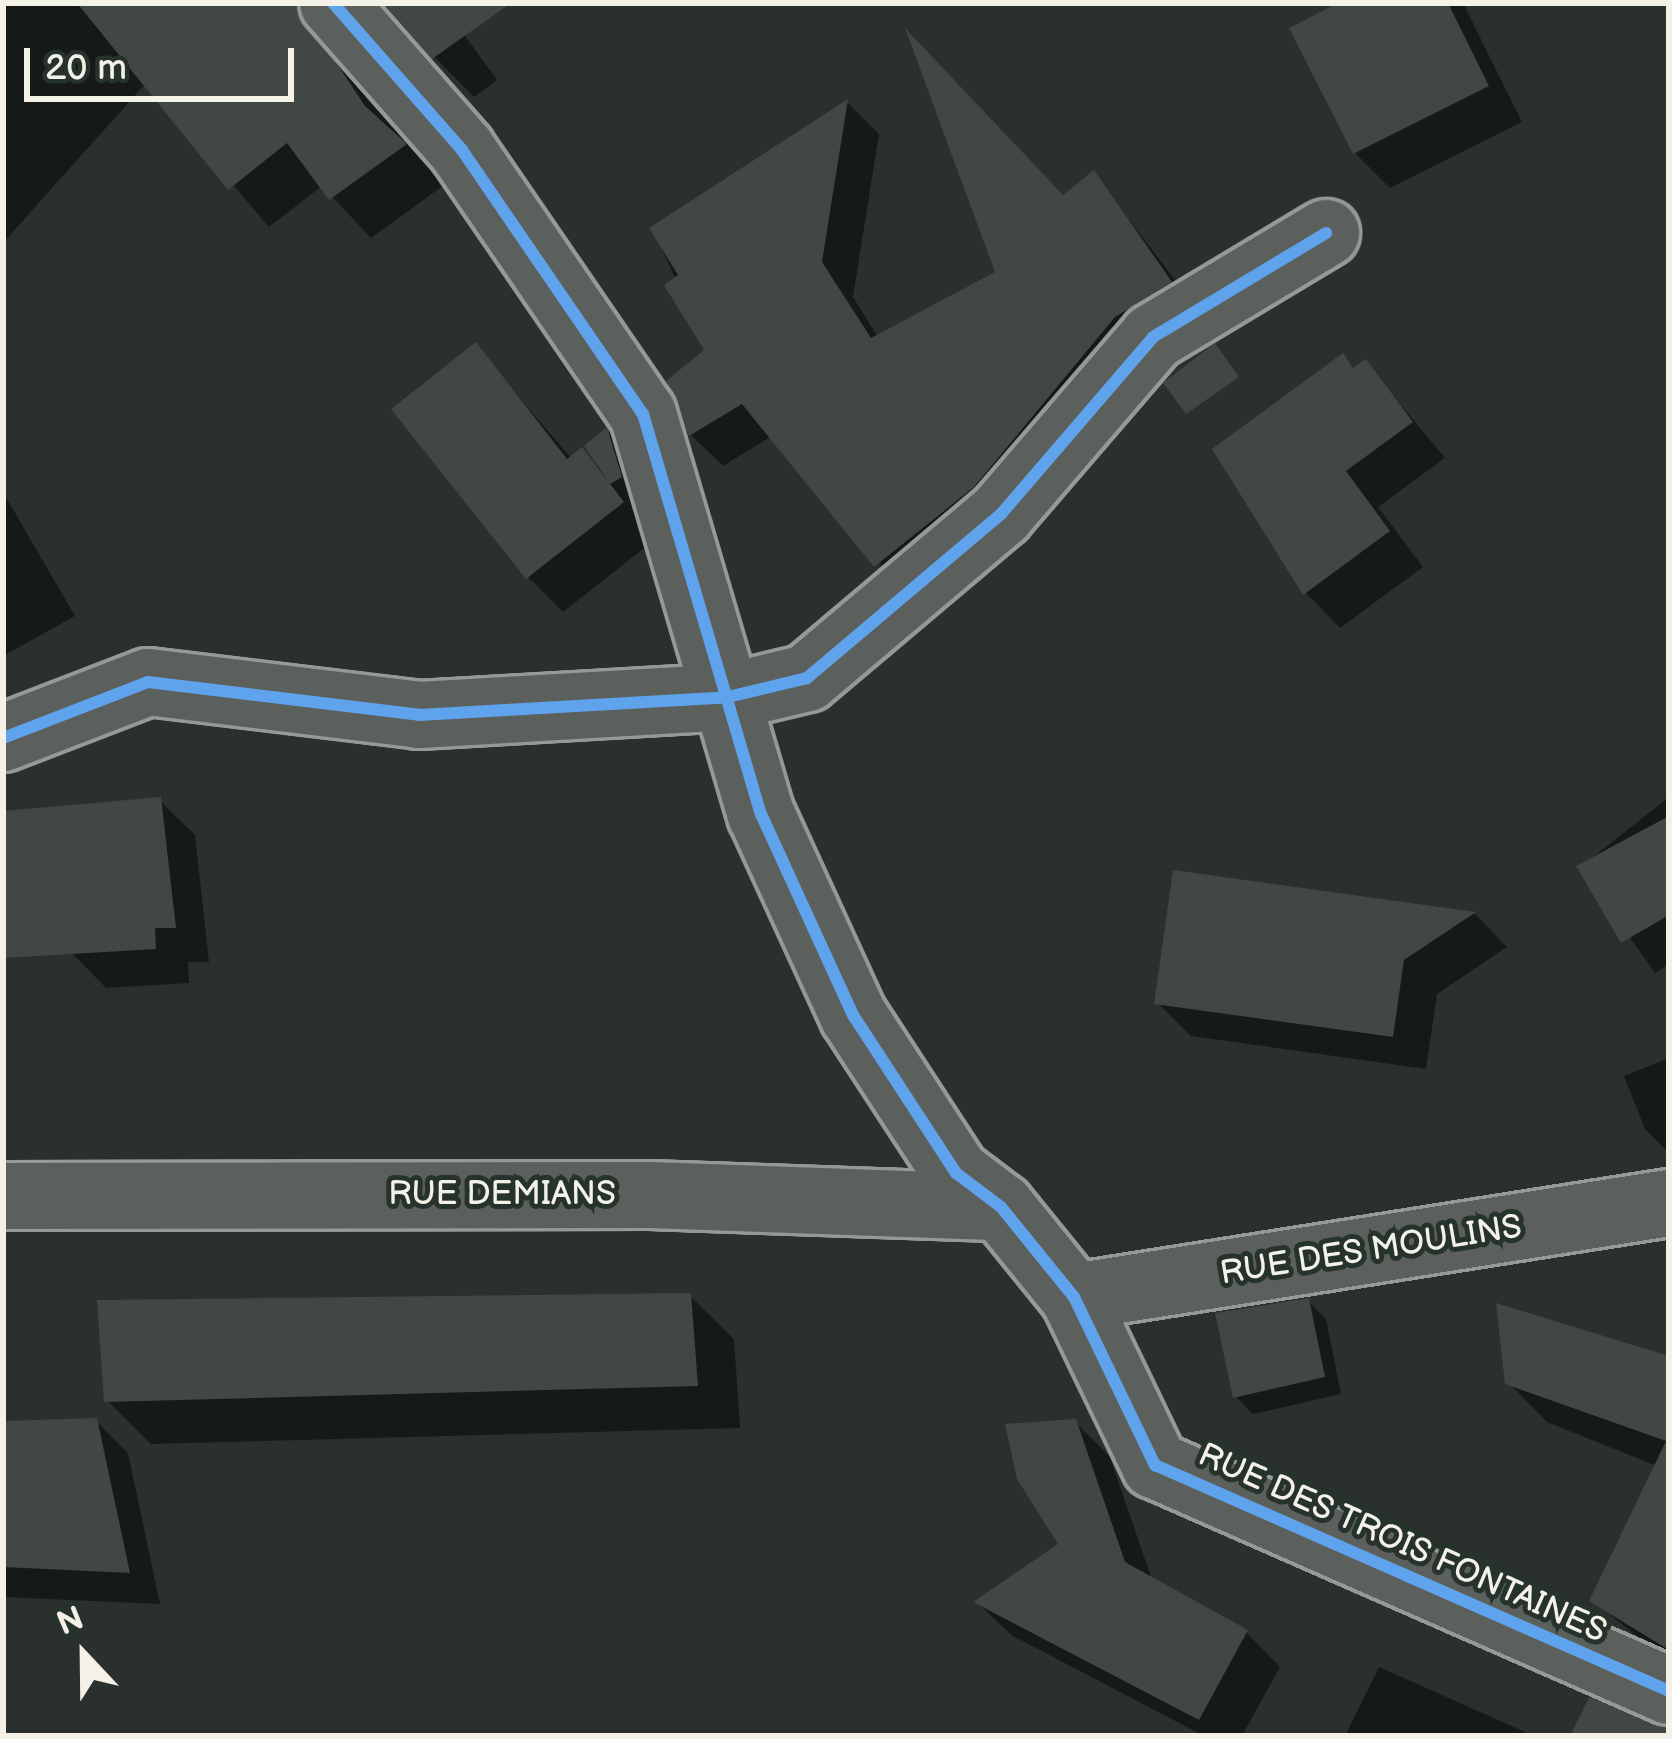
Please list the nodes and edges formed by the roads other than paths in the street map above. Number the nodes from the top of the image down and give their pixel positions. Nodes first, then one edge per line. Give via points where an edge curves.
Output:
1 (333, 3) edge
2 (1326, 233) dead end
3 (728, 697) junction
4 (3, 738) edge
5 (3, 1196) edge
6 (1669, 1204) edge
7 (1001, 1207) junction
8 (1074, 1297) junction
9 (1669, 1691) edge

1 - 3 street, RUE DES TROIS FONTAINES via 462,150 643,414
2 - 3 street via 1153,337 1001,514 807,678
3 - 4 street via 419,715 148,682
3 - 7 street, RUE DES TROIS FONTAINES via 761,814 853,1016 956,1173
5 - 7 street, RUE DEMIANS via 650,1195
6 - 8 street, RUE DES MOULINS
7 - 8 street, RUE DES TROIS FONTAINES
8 - 9 street, RUE DES TROIS FONTAINES via 1156,1465

